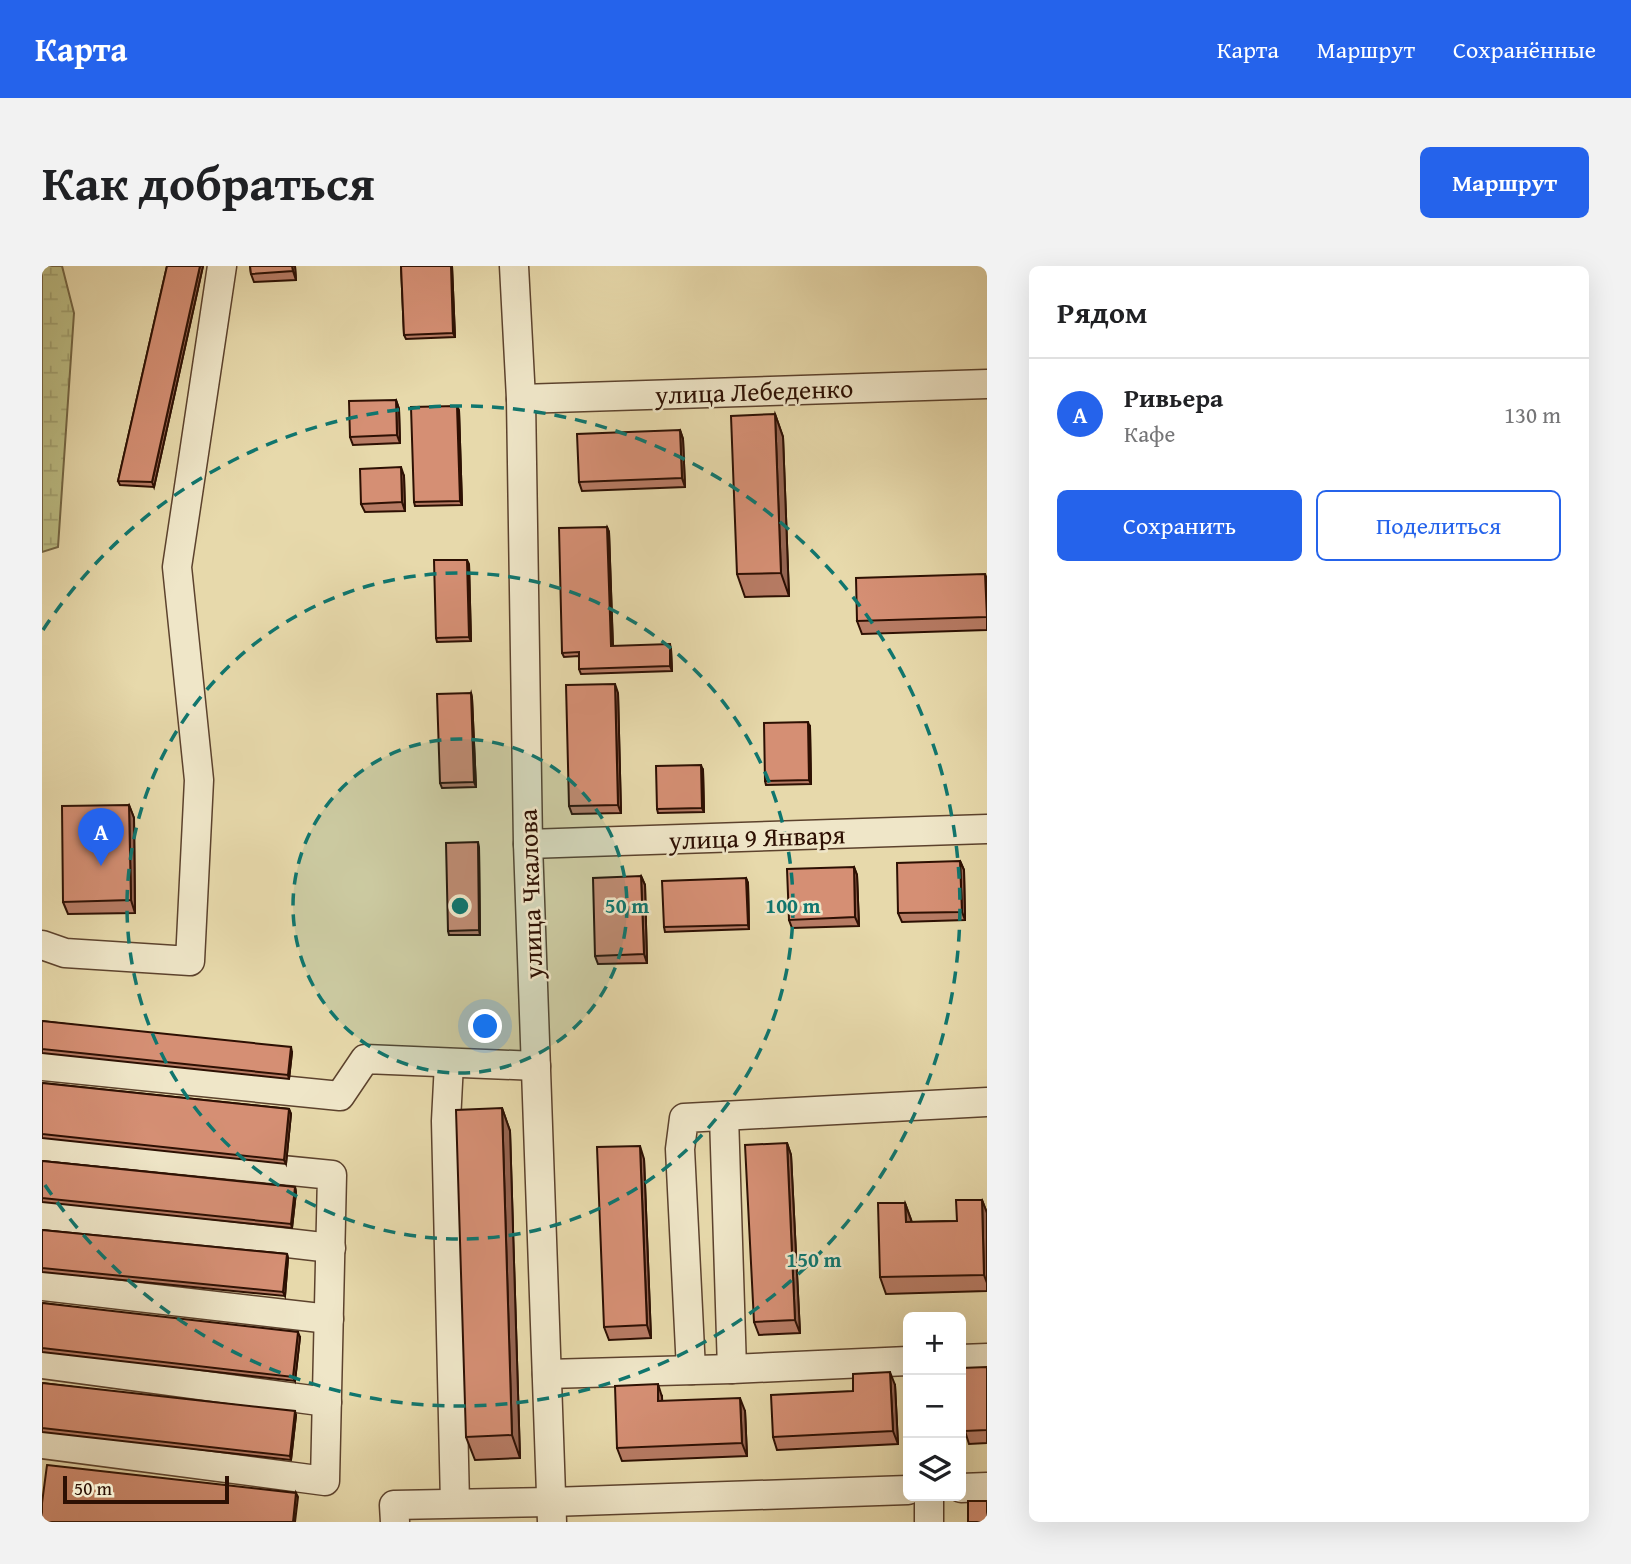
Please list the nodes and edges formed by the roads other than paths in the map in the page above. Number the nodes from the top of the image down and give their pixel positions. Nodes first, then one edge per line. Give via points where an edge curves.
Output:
1 (222, 266) edge
2 (514, 266) edge
3 (987, 384) edge
4 (521, 399) junction
5 (987, 829) edge
6 (528, 844) junction
7 (42, 945) edge
8 (449, 1063) junction
9 (42, 1066) edge
10 (536, 1066) junction
11 (987, 1102) edge
12 (724, 1116) junction
13 (42, 1146) edge
14 (42, 1215) edge
15 (331, 1248) junction
16 (42, 1286) edge
17 (329, 1319) junction
18 (987, 1358) edge
19 (966, 1359) edge
20 (903, 1361) edge
21 (42, 1364) edge
22 (732, 1369) junction
23 (691, 1370) junction
24 (547, 1374) junction
25 (327, 1402) junction
26 (42, 1444) edge
27 (987, 1487) edge
28 (966, 1488) edge
29 (903, 1490) edge
30 (929, 1501) edge
31 (455, 1503) junction
32 (552, 1512) edge
33 (395, 1522) edge
34 (929, 1522) edge

1 - 7 street via 177,567 199,780 190,961 65,953
2 - 4 street, улица Чкалова
3 - 4 street, улица Лебеденко
4 - 6 street, улица Чкалова
5 - 6 street, улица 9 Января
6 - 10 street, улица Чкалова
8 - 9 street via 365,1059 340,1096
8 - 10 street
8 - 31 street via 446,1121
10 - 24 street, улица Чкалова
11 - 12 street
12 - 22 street
12 - 23 street via 684,1118 680,1149
13 - 15 street via 332,1175
14 - 15 street
15 - 17 street
16 - 17 street
17 - 25 street
18 - 19 street
20 - 22 street
21 - 25 street
22 - 23 street
23 - 24 street
24 - 32 street, улица Чкалова
25 - 26 street via 325,1481
27 - 28 street
29 - 32 street
30 - 34 street
31 - 32 street
31 - 33 street via 394,1504

